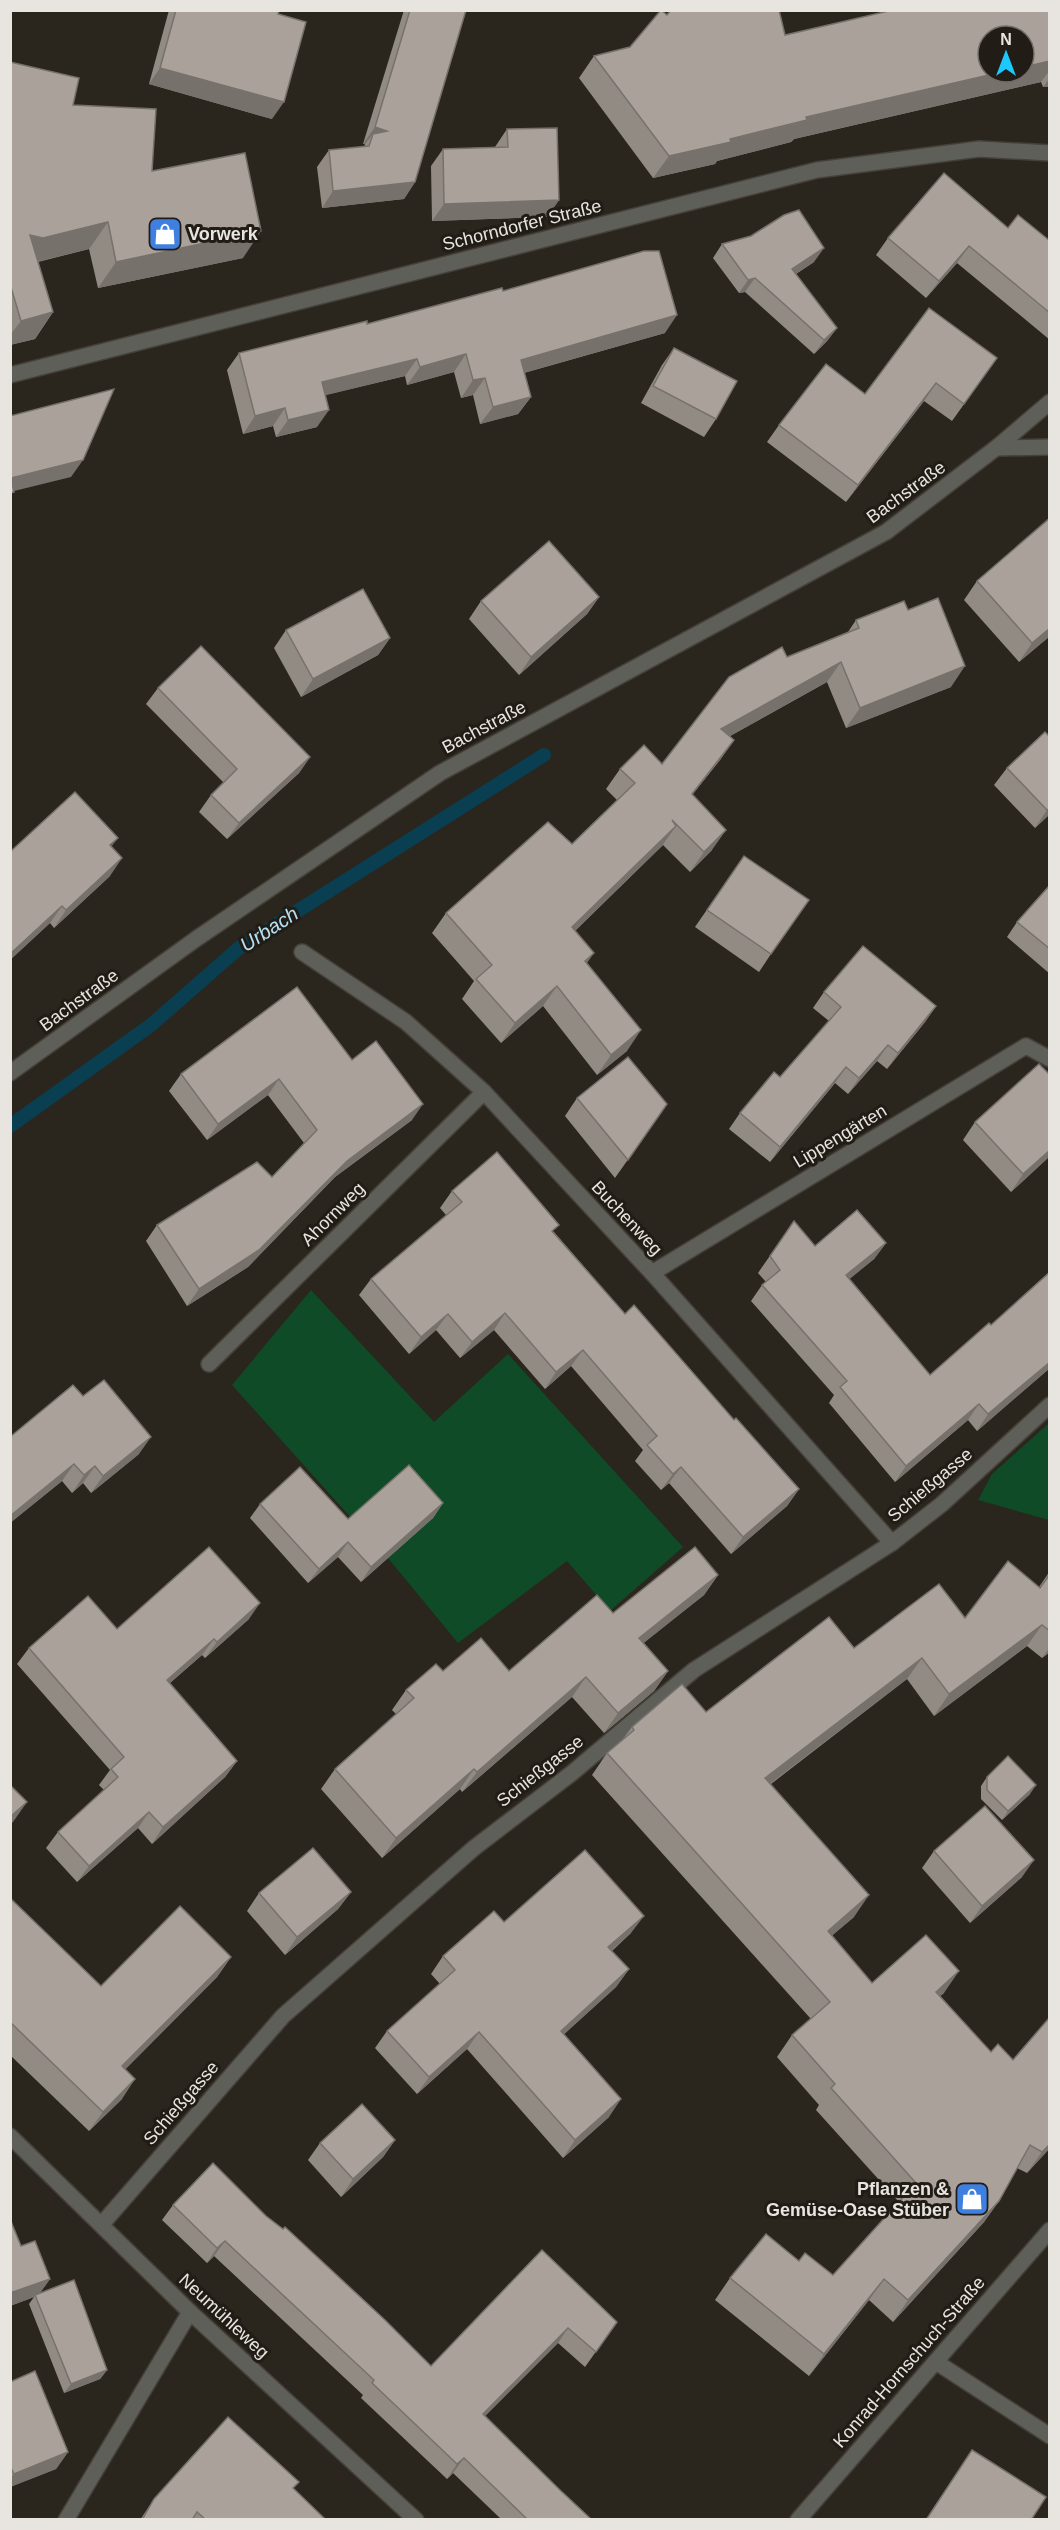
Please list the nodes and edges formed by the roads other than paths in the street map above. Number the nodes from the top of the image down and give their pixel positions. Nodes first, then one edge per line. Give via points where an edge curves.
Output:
1 (1050, 153) edge
2 (10, 375) edge
3 (1050, 402) edge
4 (1050, 447) edge
5 (996, 448) junction
6 (302, 952) dead end
7 (1050, 1059) edge
8 (10, 1073) edge
9 (484, 1092) junction
10 (652, 1274) junction
11 (209, 1364) dead end
12 (1050, 1405) edge
13 (892, 1543) junction
14 (10, 2136) edge
15 (102, 2224) junction
16 (1050, 2230) edge
17 (190, 2312) junction
18 (936, 2362) junction
19 (1050, 2436) edge
20 (66, 2520) edge
21 (416, 2520) edge
22 (798, 2520) edge

1 - 2 street, Schorndorfer Straße via 979,149 817,170
3 - 5 street, Bachstraße
4 - 5 street
5 - 8 street, Bachstraße via 886,532 440,773 196,939
6 - 9 street, Buchenweg via 405,1022
7 - 10 street, Lippengärten via 1026,1046
9 - 10 street, Buchenweg
9 - 11 street, Ahornweg
10 - 13 street, Buchenweg
12 - 13 street, Schießgasse via 942,1504
13 - 15 street, Schießgasse via 694,1670 572,1773 474,1848 283,2016
14 - 15 street, Neumühleweg
15 - 17 street, Neumühleweg
16 - 18 street, Konrad-Hornschuch-Straße
17 - 20 street
17 - 21 street, Neumühleweg
18 - 19 street
18 - 22 street, Konrad-Hornschuch-Straße

